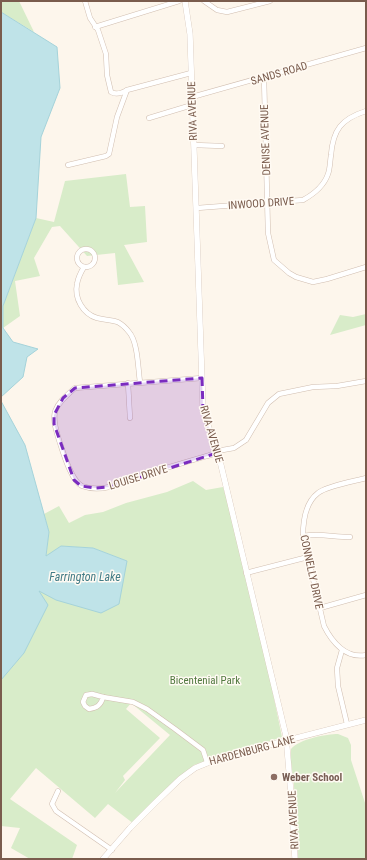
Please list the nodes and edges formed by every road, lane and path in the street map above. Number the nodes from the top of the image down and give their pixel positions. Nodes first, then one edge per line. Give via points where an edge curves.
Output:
1 (85, 1) edge
2 (179, 1) edge
3 (185, 1) edge
4 (204, 1) edge
5 (270, 1) edge
6 (95, 27) junction
7 (366, 48) edge
8 (191, 73) junction
9 (264, 77) junction
10 (127, 90) junction
11 (192, 97) junction
12 (192, 104) junction
13 (366, 111) edge
14 (149, 118) dead end
15 (194, 146) junction
16 (222, 146) dead end
17 (68, 165) dead end
18 (267, 202) junction
19 (197, 208) junction
20 (84, 266) junction
21 (366, 268) edge
22 (202, 378) junction
23 (366, 381) edge
24 (140, 382) junction
25 (128, 383) junction
26 (130, 418) dead end
27 (217, 452) junction
28 (366, 478) edge
29 (303, 536) junction
30 (350, 537) dead end
31 (308, 557) junction
32 (246, 573) junction
33 (366, 595) edge
34 (320, 608) junction
35 (342, 650) junction
36 (366, 654) edge
37 (103, 697) dead end
38 (366, 720) edge
39 (347, 724) junction
40 (286, 741) junction
41 (207, 762) junction
42 (58, 791) dead end
43 (112, 850) junction
44 (103, 859) edge
45 (295, 859) edge

1 - 6 street
2 - 6 street
3 - 8 street, RIVA AVENUE via 190,34
4 - 5 street via 217,10 227,12
6 - 10 street via 106,54 110,90 113,93
7 - 9 street, SANDS ROAD
8 - 10 street
8 - 11 street, RIVA AVENUE
9 - 11 street, SANDS ROAD
9 - 18 street, DENISE AVENUE
10 - 17 street via 117,117 109,154
11 - 12 street, RIVA AVENUE
12 - 14 street
12 - 15 street, RIVA AVENUE
13 - 18 street, INWOOD DRIVE via 343,123 334,135 328,174 312,196 303,200
15 - 16 street
15 - 19 street, RIVA AVENUE
18 - 19 street, INWOOD DRIVE
18 - 21 street, DENISE AVENUE via 271,251 274,260 289,273 313,282
19 - 22 street, RIVA AVENUE
20 - 20 street via 95,261 95,255 89,249 81,250 77,255 78,263
20 - 24 street via 77,284 78,300 87,313 96,318 115,320 131,333
22 - 24 street, LOUISE DRIVE
22 - 27 street, RIVA AVENUE via 203,410
23 - 27 street, LOUISE DRIVE via 279,394 268,403 246,440 234,448
24 - 25 street, LOUISE DRIVE
25 - 26 street
25 - 27 street, LOUISE DRIVE via 75,388 56,407 54,424 62,450 74,480 81,486 110,487
27 - 32 street, RIVA AVENUE
28 - 29 street, CONNELLY DRIVE via 319,492 312,499 305,516
29 - 30 street via 325,534
29 - 31 street, CONNELLY DRIVE
31 - 32 street
31 - 34 street, CONNELLY DRIVE
32 - 40 street, RIVA AVENUE
33 - 34 street
34 - 35 street, CONNELLY DRIVE via 329,636
35 - 36 street via 353,655
35 - 39 street via 337,668 338,686
37 - 41 street via 133,702 147,709 202,750
38 - 39 street, HARDENBURG LANE
39 - 40 street, HARDENBURG LANE
40 - 41 street, HARDENBURG LANE
40 - 45 street, RIVA AVENUE
41 - 43 street, HARDENBURG LANE via 180,779 130,828
42 - 43 street via 52,804 56,811
43 - 44 street, HARDENBURG LANE

